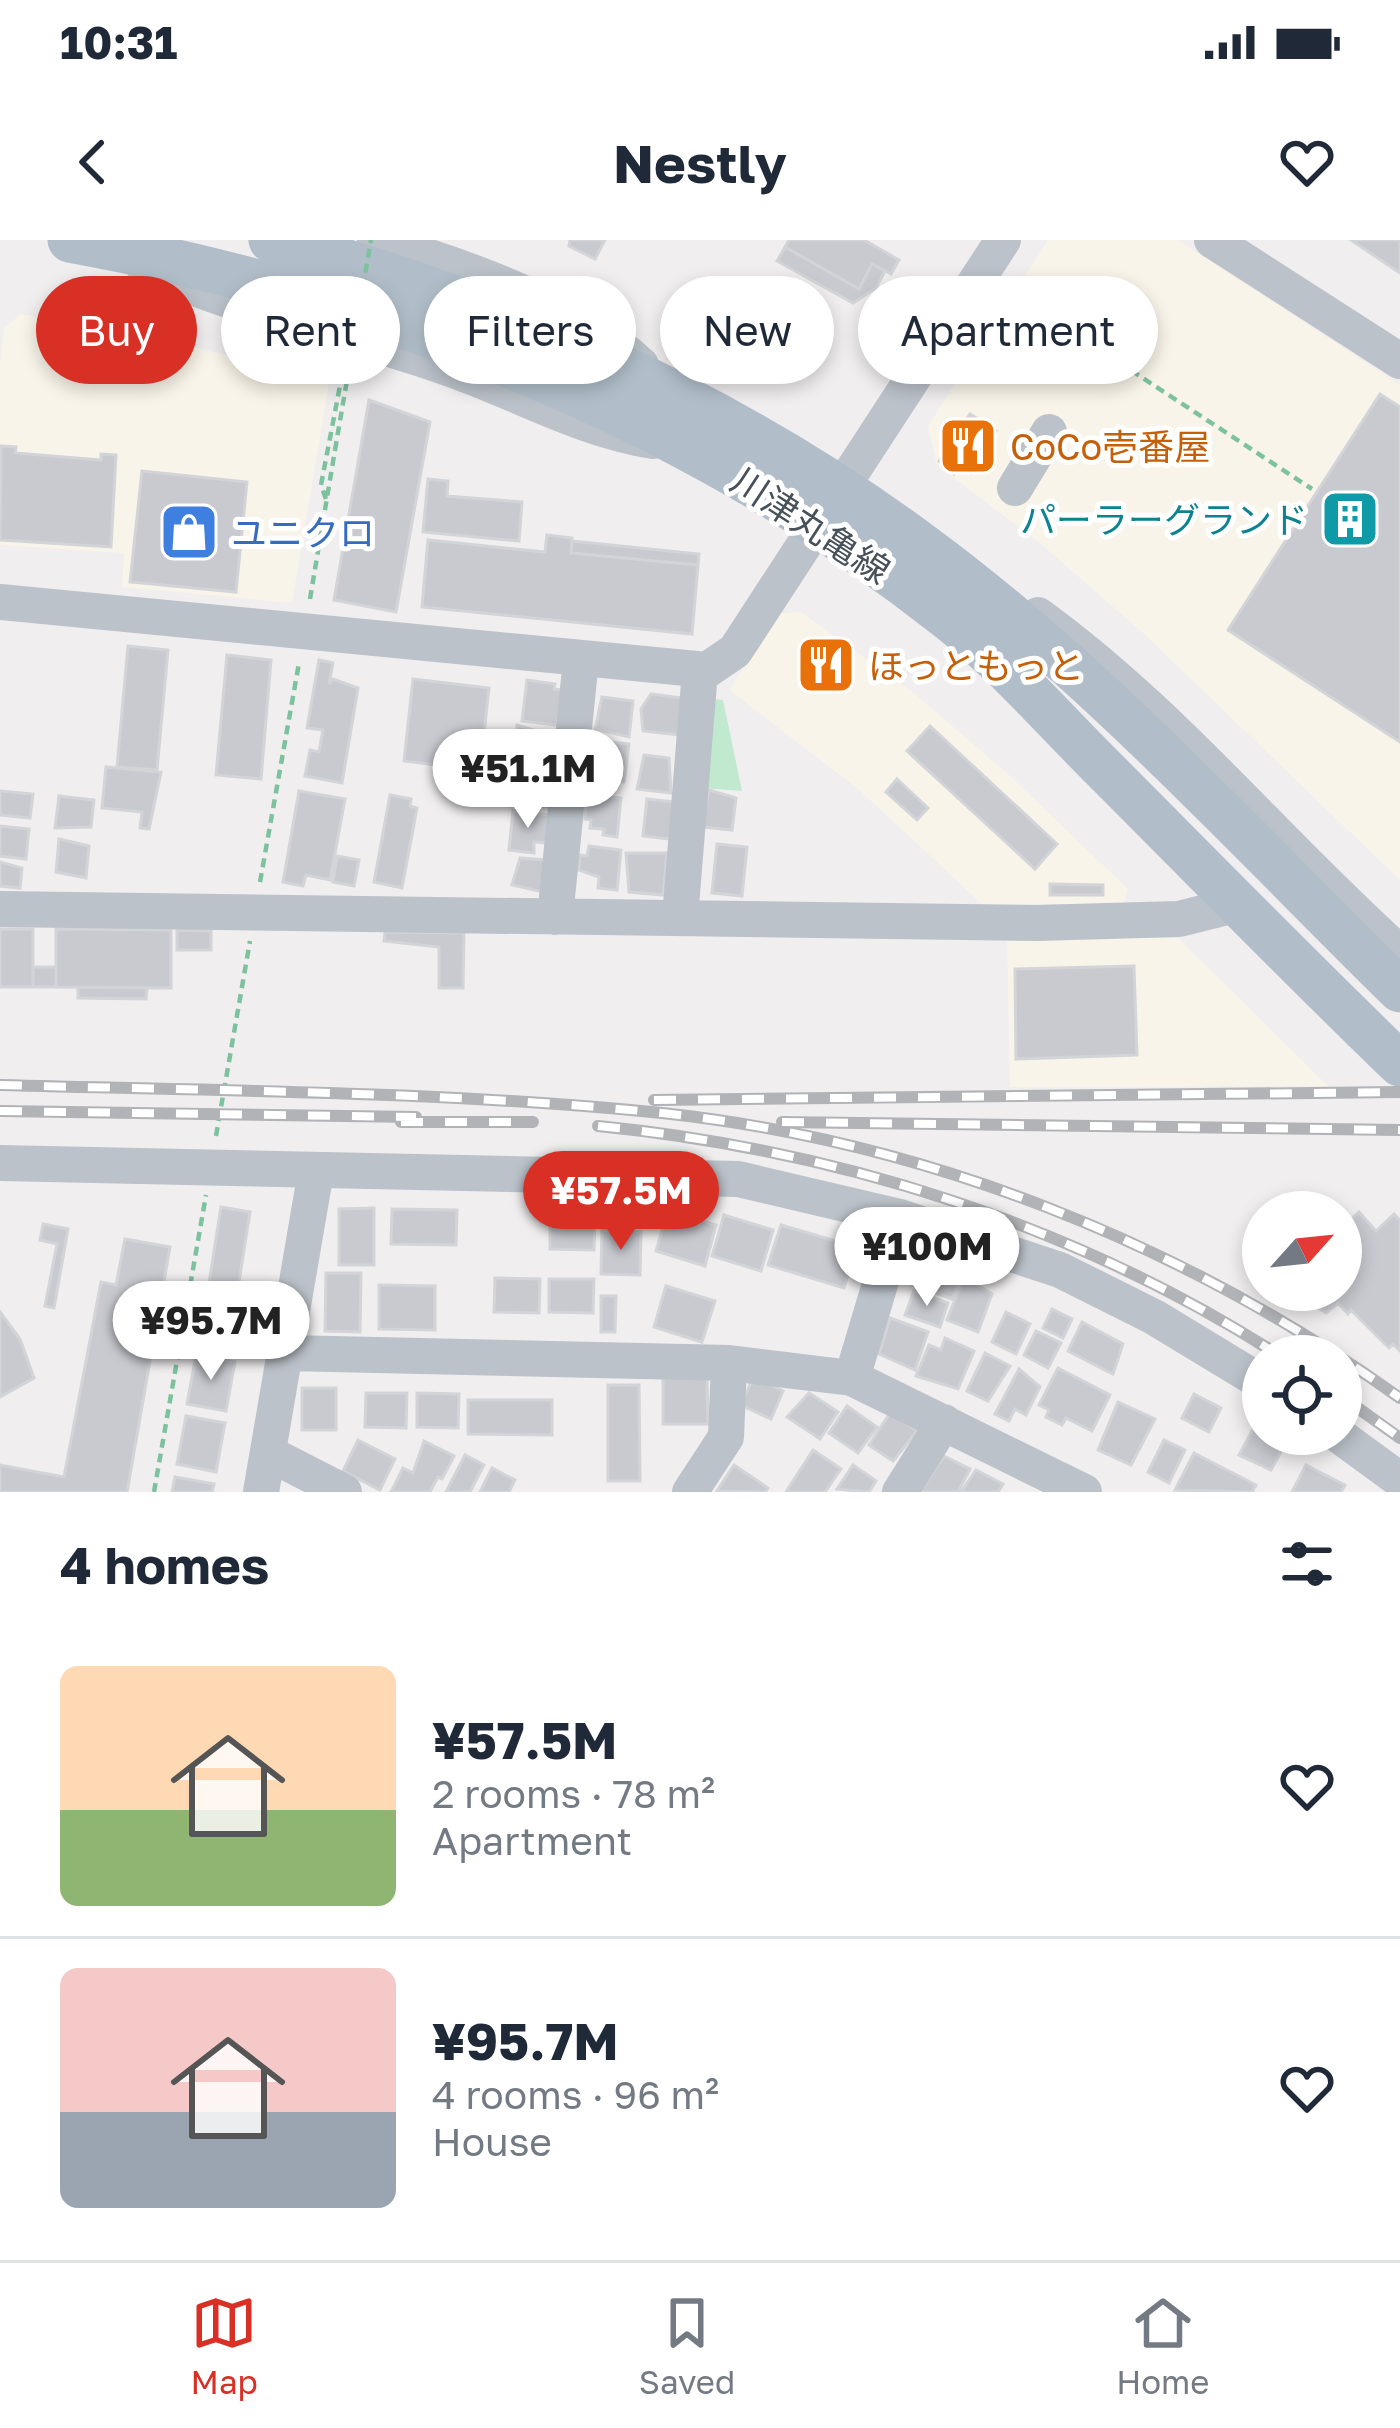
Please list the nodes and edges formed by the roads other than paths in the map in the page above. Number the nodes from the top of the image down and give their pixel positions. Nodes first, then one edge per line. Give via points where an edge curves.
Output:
1 (271, 240) edge
2 (373, 240) edge
3 (1004, 240) edge
4 (1212, 240) edge
5 (83, 242) edge
6 (1400, 362) edge
7 (669, 392) junction
8 (1049, 432) dead end
9 (1015, 488) dead end
10 (829, 508) junction
11 (0, 602) edge
12 (581, 659) junction
13 (700, 671) junction
14 (1235, 905) junction
15 (0, 909) edge
16 (555, 916) junction
17 (680, 918) junction
18 (1386, 944) edge
19 (1400, 990) edge
20 (1400, 1064) edge
21 (0, 1163) edge
22 (316, 1171) junction
23 (900, 1217) junction
24 (287, 1353) junction
25 (729, 1364) junction
26 (1242, 1369) edge
27 (851, 1378) junction
28 (944, 1422) junction
29 (268, 1454) junction
30 (1359, 1455) edge
31 (1388, 1481) edge
32 (261, 1492) edge
33 (344, 1492) edge
34 (690, 1492) edge
35 (900, 1492) edge
36 (1084, 1492) edge

1 - 7 main road, 川津丸亀線 via 537,328
2 - 7 street via 615,340
3 - 10 street
4 - 6 street
5 - 10 main road, 川津丸亀線 via 319,296 415,327
7 - 10 main road, 川津丸亀線
8 - 9 street
10 - 13 street via 728,660
10 - 14 main road, 川津丸亀線
10 - 18 main road, 川津丸亀線 via 984,596
11 - 12 street
12 - 13 street
12 - 16 street
13 - 17 street
14 - 17 street via 1179,919 1036,923
14 - 20 main road, 川津丸亀線
15 - 16 street
16 - 17 street
18 - 19 main road, 川津丸亀線
21 - 22 street
22 - 23 street via 738,1179
22 - 24 street
23 - 26 street via 1060,1270
23 - 27 street
24 - 25 street
24 - 29 street
25 - 27 street
25 - 34 street via 726,1437
27 - 28 street
28 - 35 street
28 - 36 street
29 - 32 street
29 - 33 street
30 - 31 street

